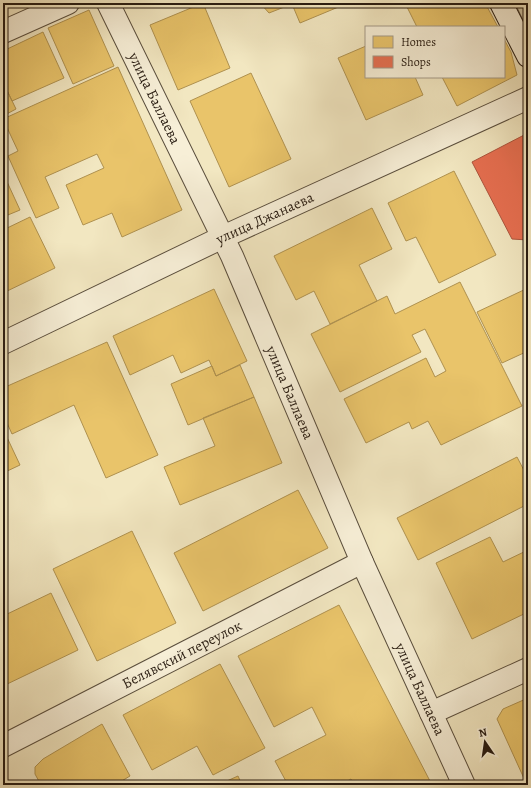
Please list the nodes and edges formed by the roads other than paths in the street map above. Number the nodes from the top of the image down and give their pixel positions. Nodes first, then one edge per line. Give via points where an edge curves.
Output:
1 (68, 3) edge
2 (108, 3) edge
3 (501, 3) edge
4 (3, 32) edge
5 (528, 56) edge
6 (528, 98) edge
7 (223, 237) junction
8 (3, 343) edge
9 (362, 562) junction
10 (528, 668) edge
11 (431, 713) junction
12 (3, 746) edge
13 (464, 785) edge

1 - 4 street
2 - 7 street, улица Баллаева
3 - 5 street
6 - 7 street, улица Джанаева
7 - 8 street, улица Джанаева
7 - 9 street, улица Баллаева
9 - 11 street, улица Баллаева
9 - 12 street, Белявский переулок
10 - 11 street
11 - 13 street, улица Баллаева

